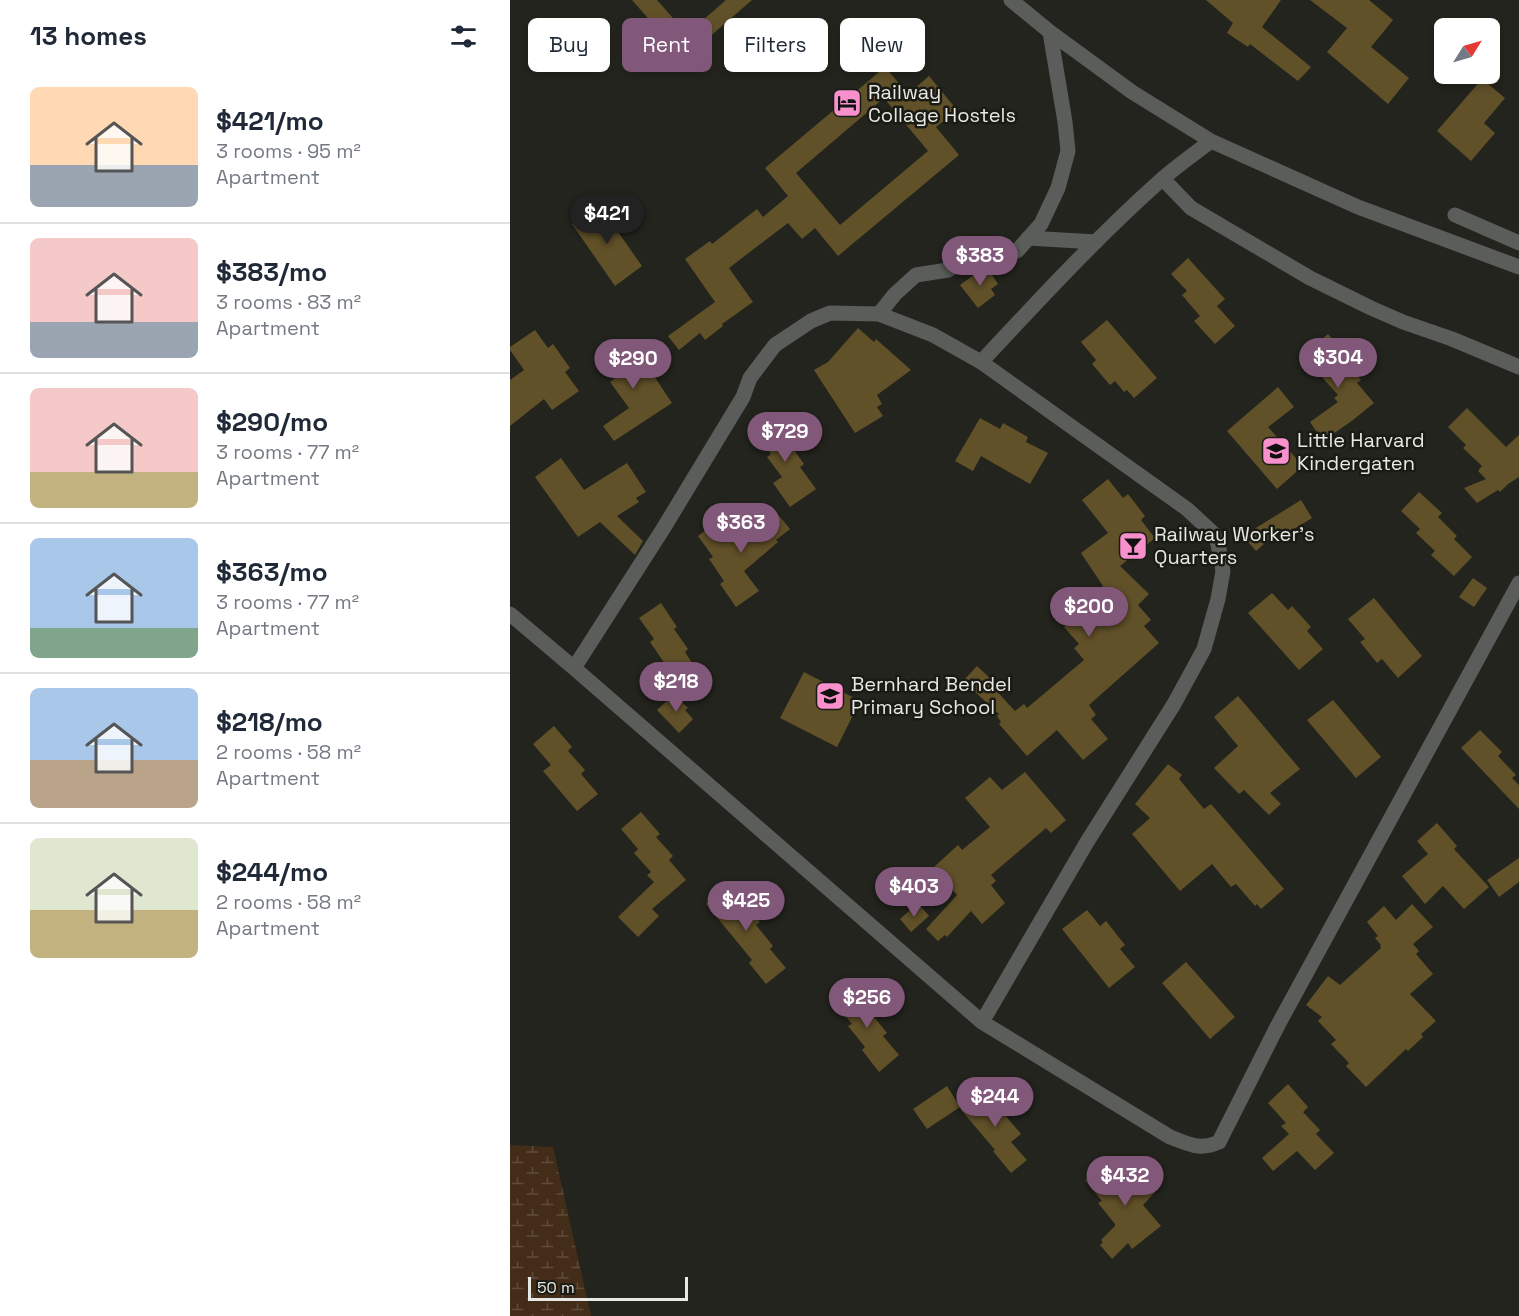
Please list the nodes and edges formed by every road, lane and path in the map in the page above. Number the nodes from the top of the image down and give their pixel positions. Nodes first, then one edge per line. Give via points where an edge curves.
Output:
1 (1011, 0) edge
2 (1050, 32) junction
3 (1211, 141) junction
4 (1162, 179) junction
5 (1455, 215) dead end
6 (1028, 238) junction
7 (1096, 242) junction
8 (1519, 243) edge
9 (1519, 267) edge
10 (879, 314) junction
11 (981, 362) junction
12 (1519, 367) edge
13 (1519, 583) edge
14 (510, 614) edge
15 (574, 668) junction
16 (982, 1022) junction

1 - 2 street
2 - 3 street via 1132,92
2 - 6 street via 1068,151 1058,188 1041,224
3 - 4 street
3 - 9 street via 1358,207
4 - 7 street
4 - 12 street via 1210,221 1310,278 1392,317
5 - 8 street
6 - 7 street
6 - 10 street via 1017,251 978,252 948,270 916,275
7 - 11 street
10 - 11 street via 933,335
10 - 15 street via 830,313 775,345 750,378 743,397 663,529
11 - 16 street via 1208,527 1218,544 1223,571 1204,649
13 - 16 street via 1278,1025 1219,1142 1209,1147 1193,1146 1170,1137
14 - 15 street
15 - 16 street

